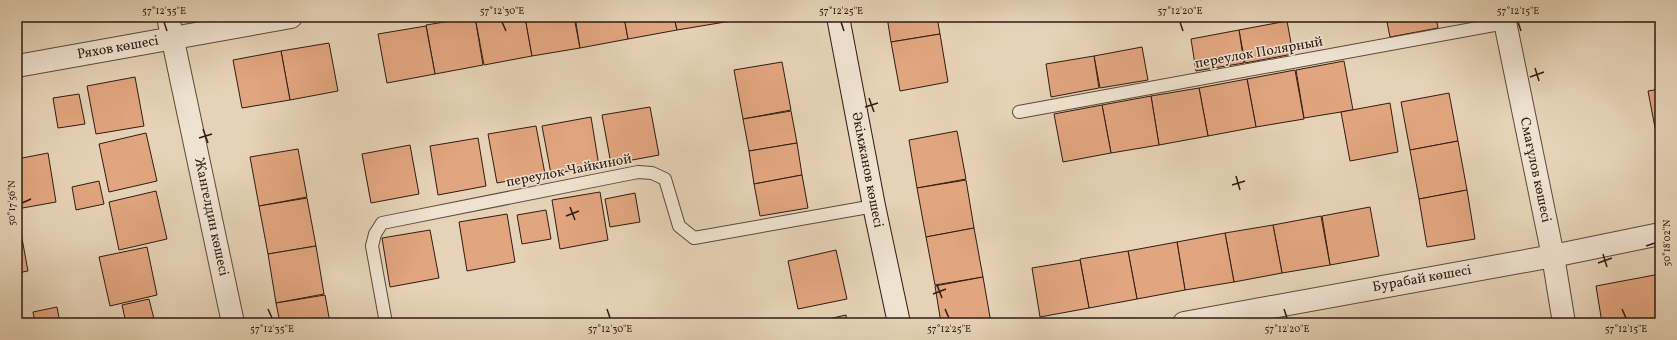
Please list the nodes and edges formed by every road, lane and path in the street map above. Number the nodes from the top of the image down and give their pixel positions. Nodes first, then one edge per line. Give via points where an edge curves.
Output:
1 (168, 17) edge
2 (290, 17) edge
3 (838, 17) edge
4 (1504, 20) edge
5 (173, 38) junction
6 (17, 66) edge
7 (1019, 112) dead end
8 (874, 206) junction
9 (1660, 234) edge
10 (1553, 256) junction
11 (233, 323) edge
12 (386, 323) edge
13 (900, 323) edge
14 (1184, 323) edge
15 (1564, 323) edge

1 - 5 street, Жангелдин көшесі
2 - 5 street, Ряхов көшесі
3 - 8 street, Әкімжанов көшесі
4 - 7 lane, переулок Полярный
4 - 10 street, Смағұлов көшесі
5 - 6 street, Ряхов көшесі
5 - 11 street, Жангелдин көшесі
8 - 12 lane, переулок Чайкиной via 694,238 679,226 665,179 652,173 638,172 382,223 375,234 372,246
8 - 13 street, Әкімжанов көшесі
9 - 10 street, Бурабай көшесі
10 - 14 street, Бурабай көшесі
10 - 15 street, Смағұлов көшесі

